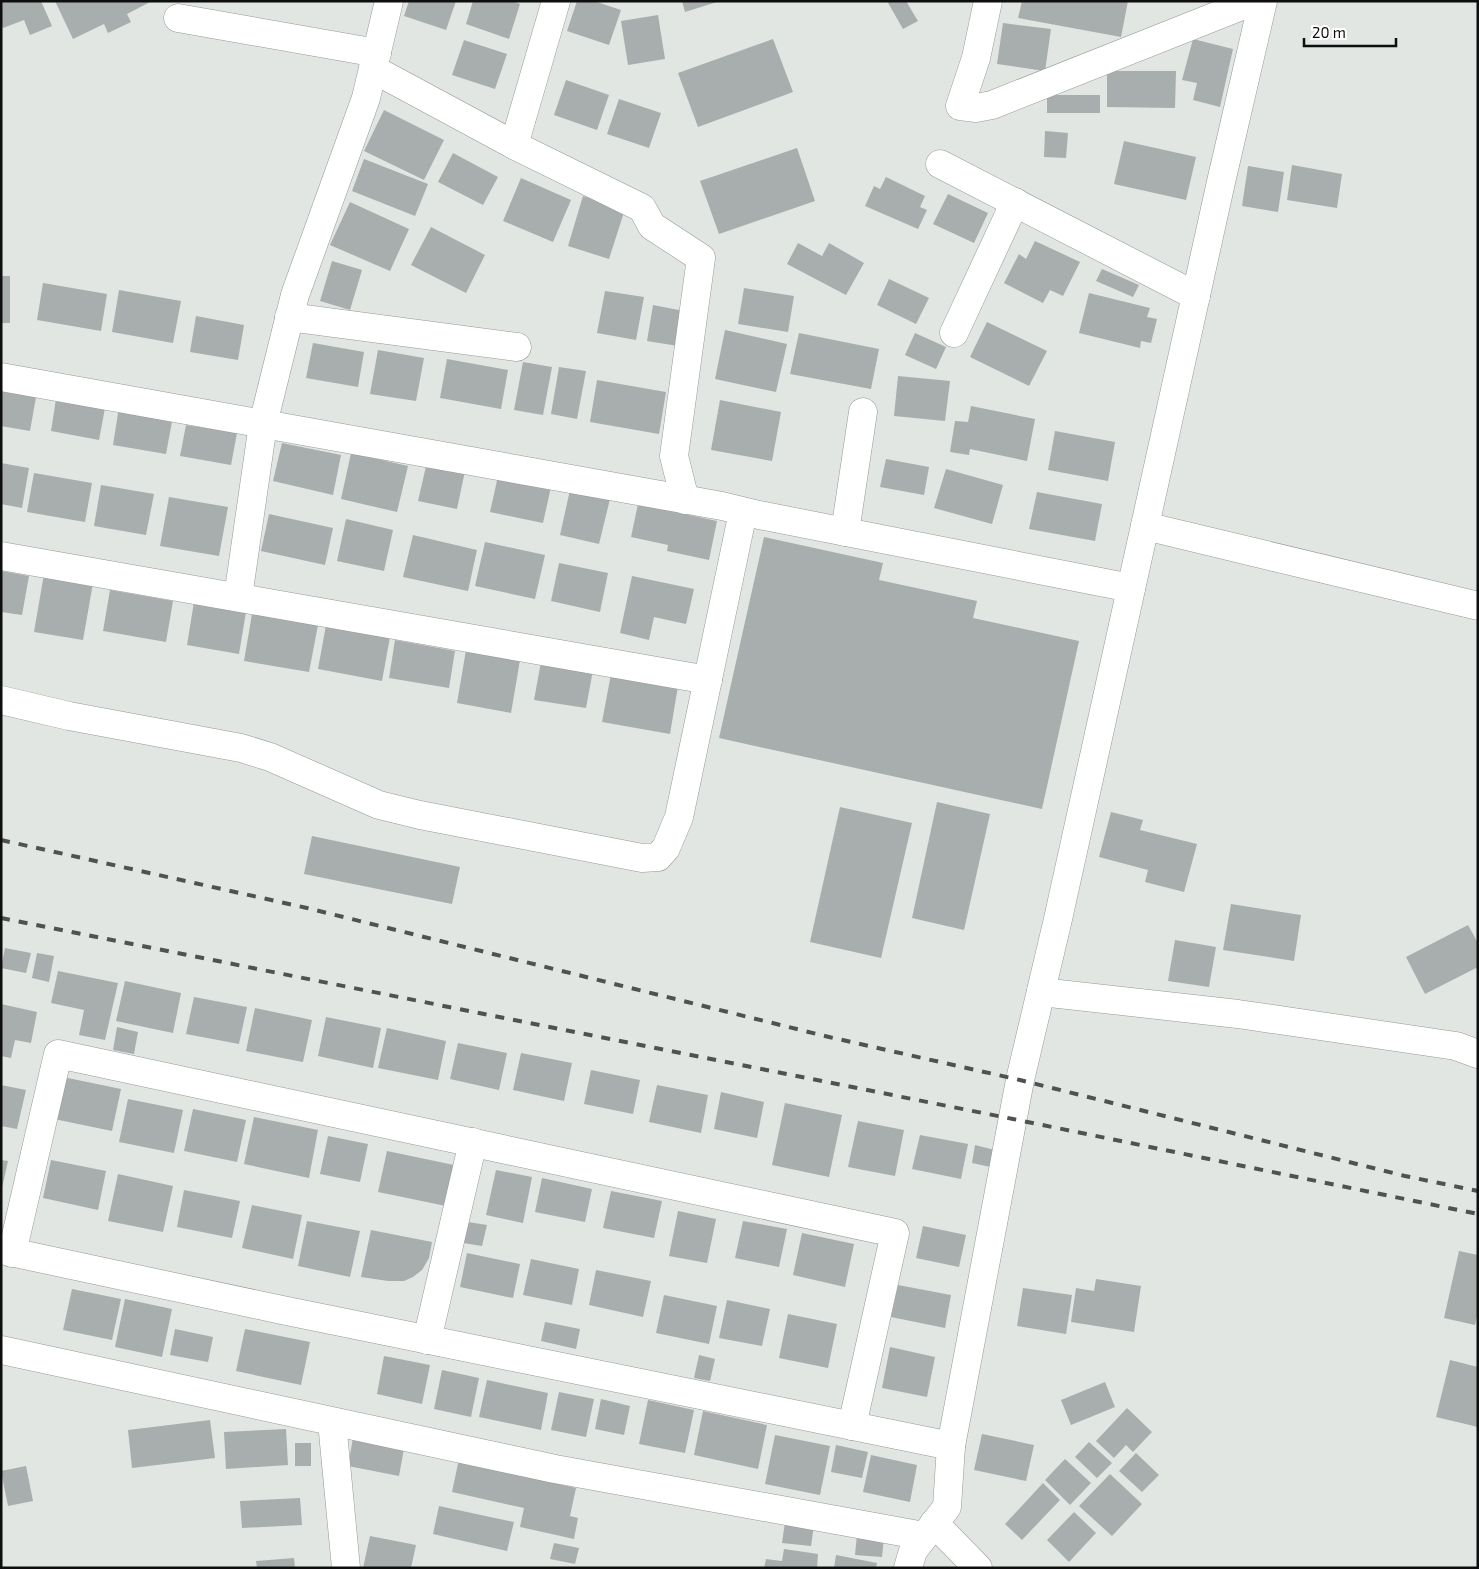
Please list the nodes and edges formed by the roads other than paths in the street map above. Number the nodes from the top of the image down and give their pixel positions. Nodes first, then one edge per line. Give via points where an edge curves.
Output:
1 (388, 1) edge
2 (556, 1) edge
3 (988, 1) edge
4 (1254, 1) edge
5 (1263, 1) edge
6 (178, 18) dead end
7 (375, 61) junction
8 (514, 145) junction
9 (940, 164) dead end
10 (1016, 202) junction
11 (1196, 296) junction
12 (289, 317) junction
13 (954, 333) dead end
14 (517, 347) dead end
15 (1, 377) edge
16 (863, 412) dead end
17 (263, 424) junction
18 (684, 500) junction
19 (744, 512) junction
20 (1145, 526) junction
21 (845, 532) junction
22 (1, 556) edge
23 (1131, 588) junction
24 (238, 597) junction
25 (1478, 606) edge
26 (708, 680) junction
27 (1, 700) edge
28 (1041, 992) junction
29 (1478, 1054) edge
30 (474, 1142) junction
31 (7, 1251) edge
32 (427, 1340) junction
33 (1, 1350) edge
34 (332, 1422) junction
35 (852, 1426) junction
36 (951, 1446) junction
37 (929, 1530) junction
38 (346, 1568) edge
39 (908, 1568) edge
40 (978, 1568) edge

1 - 7 street
2 - 8 street
3 - 4 street via 976,58 960,106 976,108 992,104
5 - 11 street
6 - 7 street
7 - 8 street
7 - 12 street via 366,98
8 - 18 street via 642,208 652,226 701,258 674,456
9 - 10 street
10 - 11 street
10 - 13 street
11 - 20 street
12 - 14 street
12 - 17 street
15 - 17 street
16 - 21 street
17 - 18 street
17 - 24 street
18 - 19 street
19 - 21 street
19 - 26 street
20 - 23 street
20 - 25 street
21 - 23 street
22 - 24 street
23 - 28 street
24 - 26 street
26 - 27 street via 675,829 658,857 642,858 379,805 270,757 241,748
28 - 29 street via 1238,1014 1456,1046
28 - 36 street via 1020,1080
30 - 31 street via 58,1054
30 - 32 street
30 - 35 street via 895,1232
31 - 32 street
32 - 35 street
33 - 34 street
34 - 37 street via 555,1469
34 - 38 street
35 - 36 street
36 - 37 street via 947,1507
37 - 39 street via 913,1551
37 - 40 street

